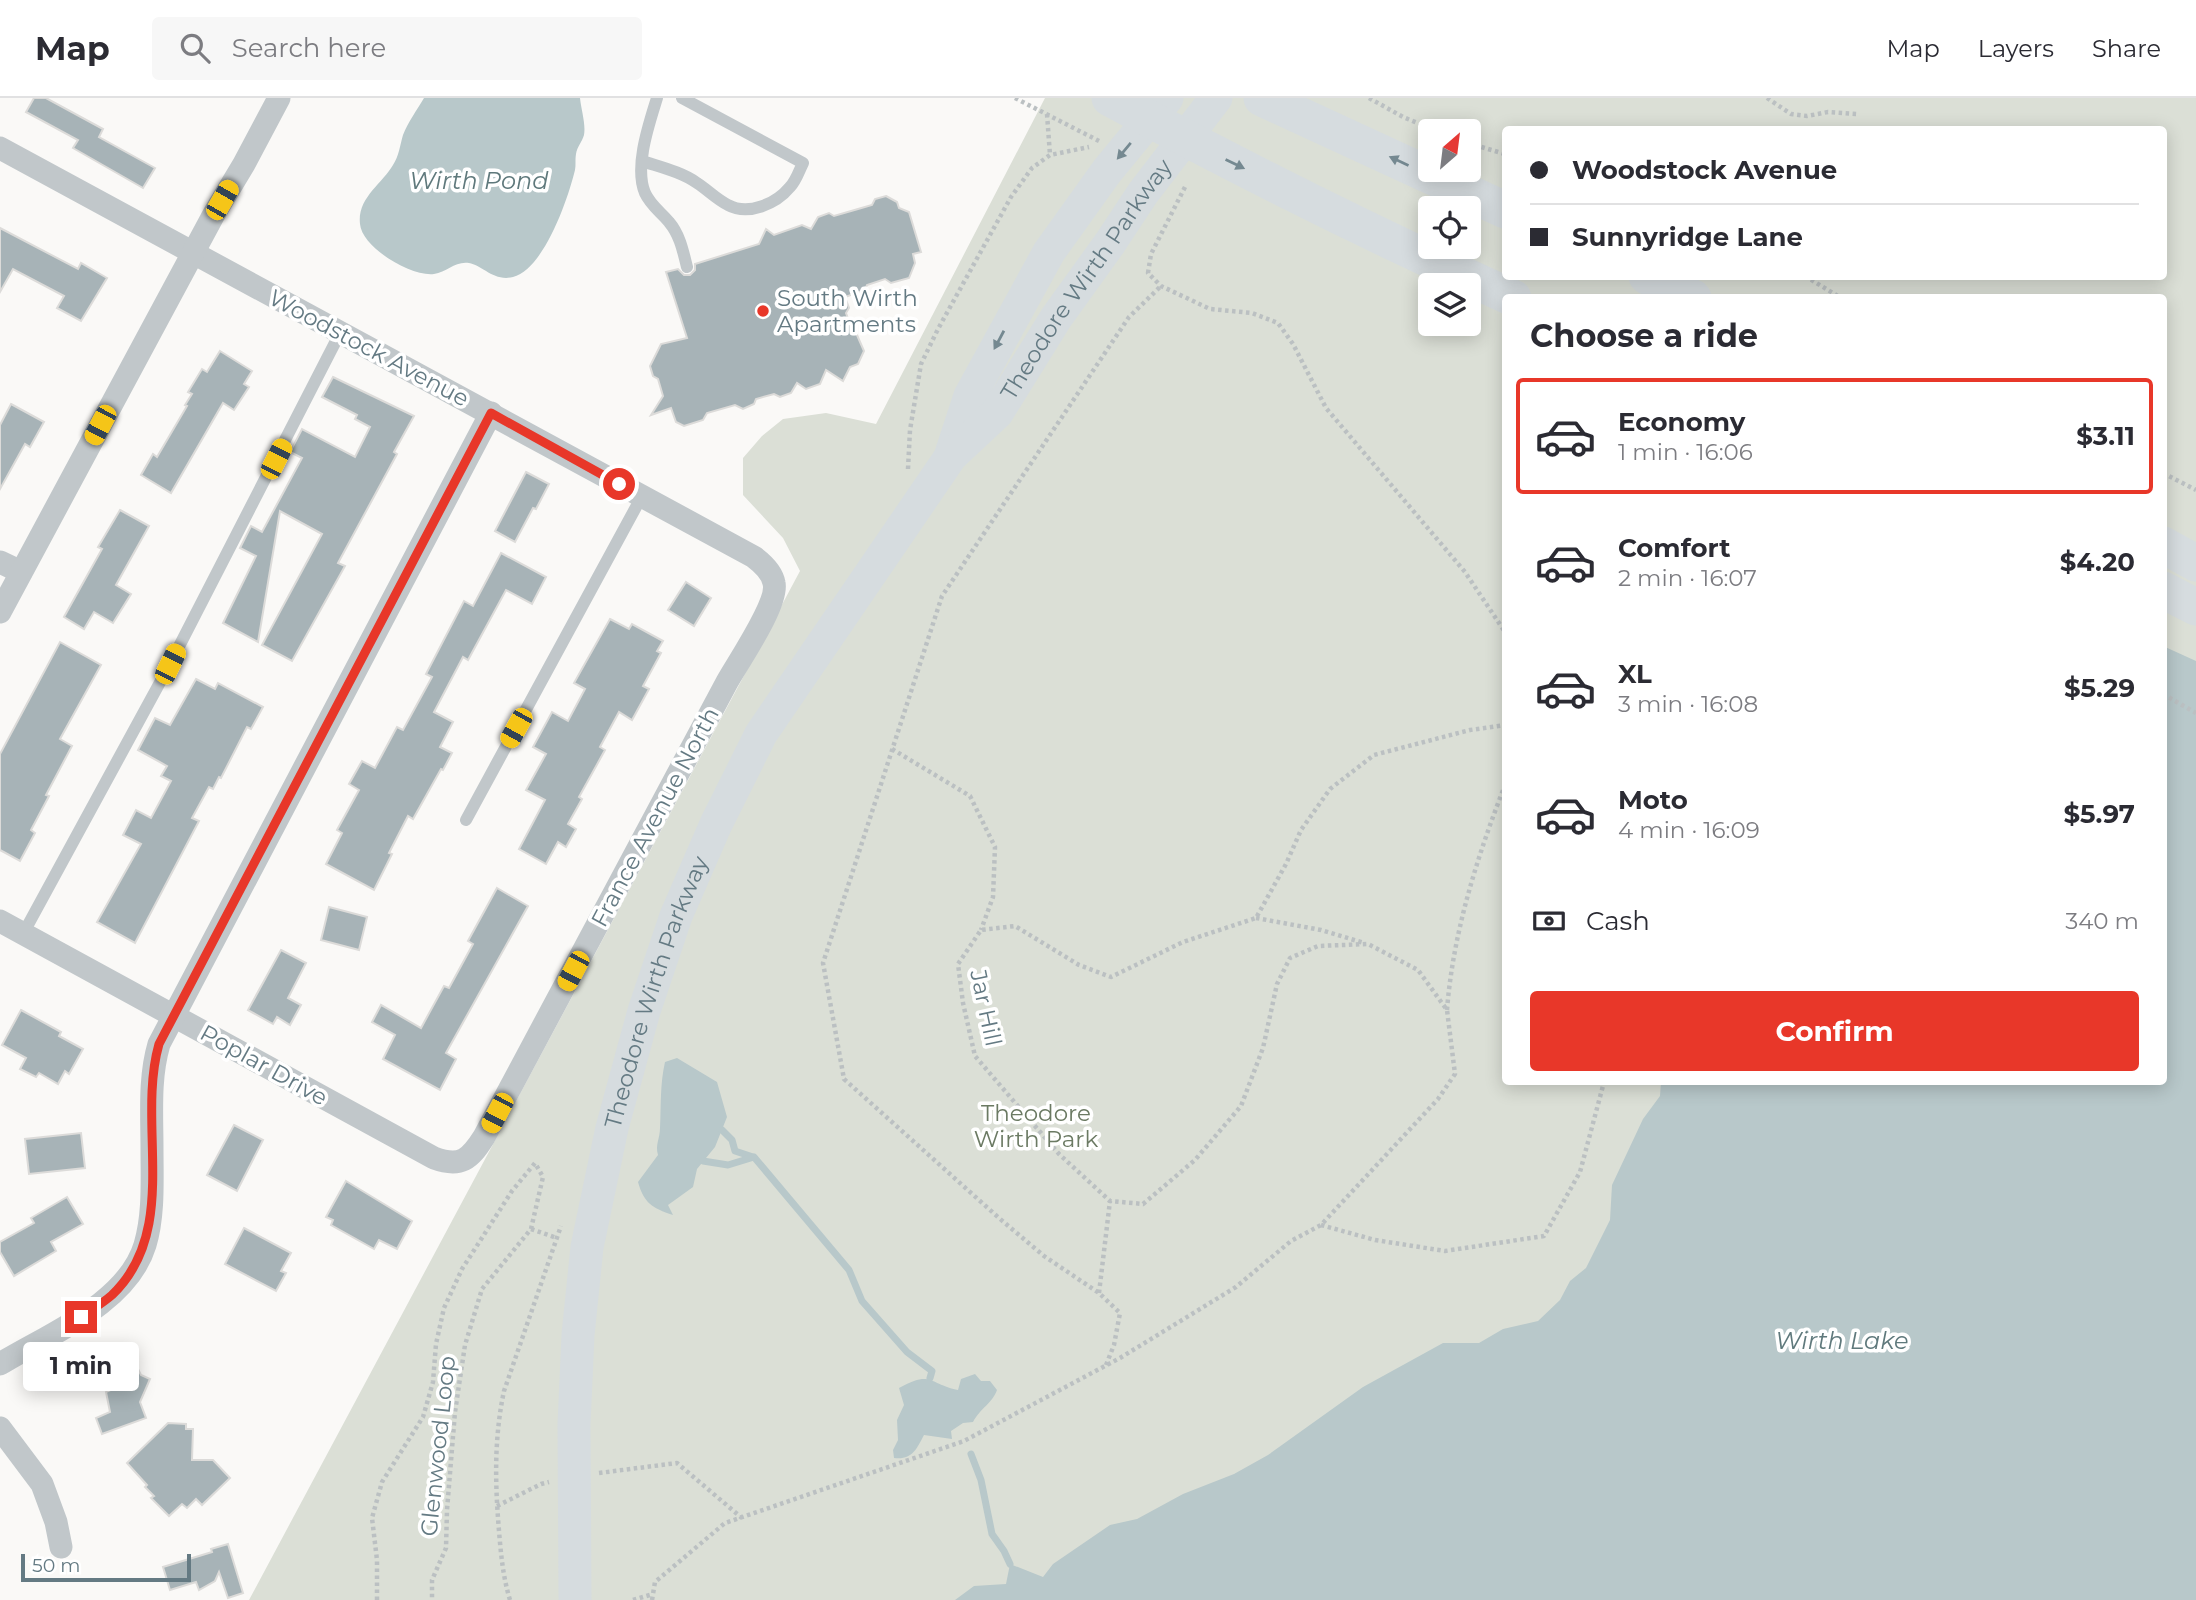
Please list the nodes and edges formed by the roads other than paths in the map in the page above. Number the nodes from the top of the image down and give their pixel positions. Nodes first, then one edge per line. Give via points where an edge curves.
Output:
1 (279, 98) edge
2 (657, 98) edge
3 (682, 98) edge
4 (1110, 98) edge
5 (1216, 98) edge
6 (1262, 98) edge
7 (1158, 109) edge
8 (1185, 139) junction
9 (0, 148) edge
10 (642, 161) junction
11 (1502, 209) edge
12 (193, 253) junction
13 (687, 267) dead end
14 (1655, 280) edge
15 (1504, 294) edge
16 (1685, 294) edge
17 (340, 333) junction
18 (491, 413) junction
19 (951, 456) junction
20 (642, 496) junction
21 (2167, 547) edge
22 (0, 562) edge
23 (2196, 563) edge
24 (21, 572) junction
25 (770, 573) joint
26 (2167, 592) edge
27 (2196, 607) edge
28 (0, 612) edge
29 (466, 820) dead end
30 (0, 921) edge
31 (23, 934) junction
32 (174, 1016) junction
33 (457, 1163) joint
34 (0, 1364) edge
35 (0, 1428) edge
36 (61, 1546) dead end
37 (575, 1600) edge

1 - 12 street
2 - 10 lane
3 - 10 lane via 803,163 791,187 769,203 743,210 714,198 684,176
4 - 7 main road
5 - 8 street, Theodore Wirth Parkway
11 -> 6 main road
7 - 8 main road
7 -> 19 street, Theodore Wirth Parkway via 1049,252 970,396
8 -> 15 main road
8 - 19 street, Theodore Wirth Parkway via 1056,318 997,414
9 - 12 street, Woodstock Avenue
10 - 13 lane via 644,191 675,230
12 - 17 street, Woodstock Avenue
12 - 24 street
14 - 16 main road
17 - 18 street, Woodstock Avenue
17 - 31 lane via 170,664
18 - 20 street, Woodstock Avenue
18 - 32 street
19 - 37 street, Theodore Wirth Parkway via 761,734 676,916 644,1012 612,1128 587,1247 578,1335
20 - 25 street, Woodstock Avenue via 754,557
20 - 29 lane
21 - 23 main road
22 - 24 street
24 - 28 street
25 - 33 street, France Avenue North via 774,596 766,614 484,1137 476,1150
26 - 27 main road
30 - 31 street, Poplar Drive
31 - 32 street, Poplar Drive
32 - 33 street, Poplar Drive via 434,1158
32 - 34 street via 154,1062 151,1200 145,1245 136,1264 111,1296
35 - 36 street via 42,1484

